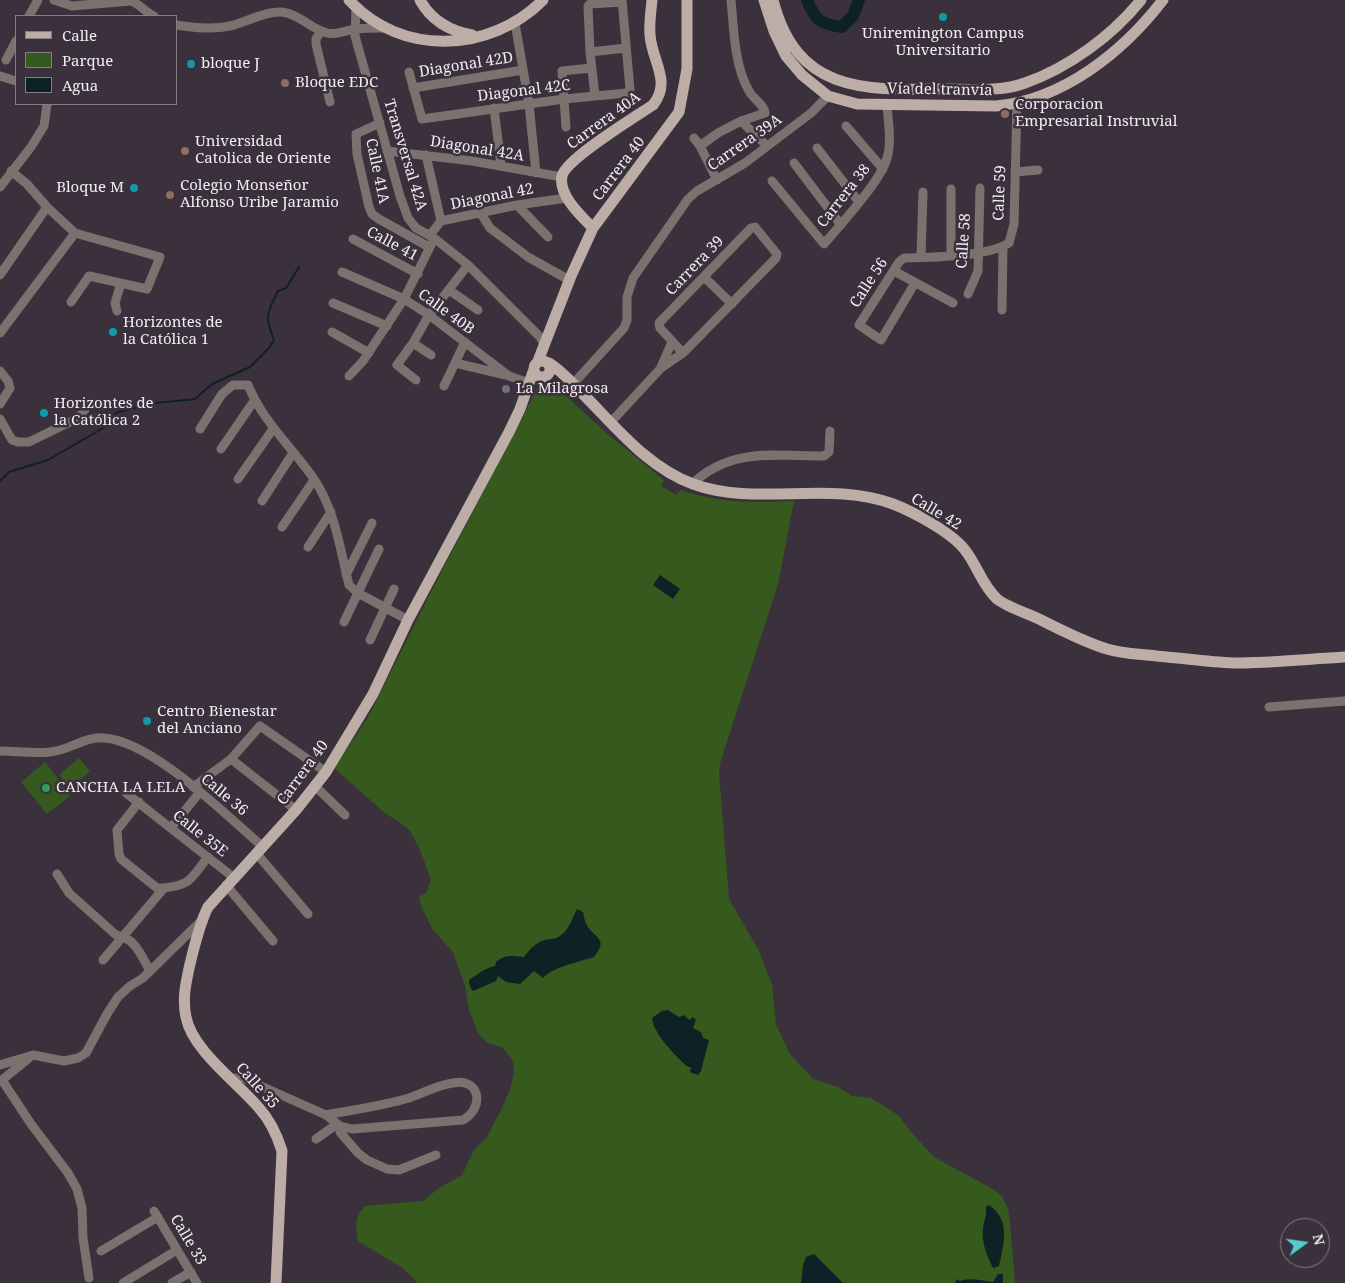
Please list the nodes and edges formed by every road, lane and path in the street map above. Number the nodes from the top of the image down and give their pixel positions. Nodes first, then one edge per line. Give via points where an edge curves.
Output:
1 (38, 0) edge
2 (54, 0) edge
3 (420, 0) edge
4 (543, 0) edge
5 (652, 0) edge
6 (687, 0) edge
7 (731, 0) edge
8 (764, 0) edge
9 (773, 0) edge
10 (1141, 0) edge
11 (1163, 0) edge
12 (622, 1) edge
13 (78, 3) edge
14 (353, 3) edge
15 (30, 15) edge
16 (71, 15) edge
17 (152, 15) edge
18 (515, 22) junction
19 (178, 26) edge
20 (384, 28) junction
21 (355, 29) junction
22 (321, 31) junction
23 (337, 33) junction
24 (479, 36) junction
25 (15, 43) edge
26 (357, 43) junction
27 (626, 48) junction
28 (590, 52) junction
29 (6, 60) dead end
30 (592, 68) junction
31 (523, 70) junction
32 (408, 72) dead end
33 (0, 76) edge
34 (15, 81) edge
35 (414, 88) junction
36 (595, 96) junction
37 (828, 96) junction
38 (564, 100) junction
39 (330, 102) dead end
40 (1017, 103) junction
41 (528, 104) junction
42 (887, 104) junction
43 (47, 105) edge
44 (494, 108) junction
45 (741, 121) junction
46 (380, 123) junction
47 (846, 126) dead end
48 (566, 127) dead end
49 (694, 138) dead end
50 (700, 146) junction
51 (767, 146) junction
52 (817, 148) dead end
53 (387, 151) junction
54 (426, 155) junction
55 (794, 163) dead end
56 (501, 165) junction
57 (883, 169) junction
58 (1038, 170) dead end
59 (11, 171) junction
60 (1015, 172) junction
61 (536, 173) junction
62 (562, 177) junction
63 (717, 180) junction
64 (772, 181) dead end
65 (0, 186) edge
66 (980, 188) dead end
67 (951, 189) dead end
68 (923, 192) dead end
69 (567, 198) junction
70 (859, 202) junction
71 (517, 205) junction
72 (47, 207) junction
73 (480, 212) junction
74 (372, 214) joint
75 (441, 221) junction
76 (841, 225) junction
77 (593, 228) junction
78 (75, 233) junction
79 (432, 237) junction
80 (548, 237) dead end
81 (352, 239) dead end
82 (1003, 246) junction
83 (429, 248) junction
84 (979, 252) junction
85 (951, 255) junction
86 (921, 257) junction
87 (468, 264) junction
88 (894, 271) junction
89 (342, 272) dead end
90 (0, 274) edge
91 (418, 274) junction
92 (704, 277) junction
93 (569, 280) junction
94 (121, 283) junction
95 (915, 283) junction
96 (449, 290) junction
97 (968, 294) dead end
98 (404, 299) junction
99 (71, 302) dead end
100 (333, 303) dead end
101 (952, 303) dead end
102 (732, 304) junction
103 (478, 310) dead end
104 (1002, 310) dead end
105 (117, 311) dead end
106 (429, 315) junction
107 (386, 326) junction
108 (332, 332) dead end
109 (0, 333) edge
110 (465, 342) junction
111 (672, 342) junction
112 (413, 343) junction
113 (543, 347) junction
114 (369, 353) junction
115 (683, 353) junction
116 (431, 355) dead end
117 (455, 363) junction
118 (542, 368) junction
119 (660, 368) junction
120 (0, 371) edge
121 (349, 376) dead end
122 (509, 376) junction
123 (416, 380) dead end
124 (572, 383) junction
125 (529, 385) junction
126 (444, 386) dead end
127 (254, 401) junction
128 (91, 402) dead end
129 (0, 404) edge
130 (0, 419) edge
131 (611, 422) junction
132 (200, 429) dead end
133 (273, 429) junction
134 (830, 431) dead end
135 (221, 449) dead end
136 (292, 453) junction
137 (238, 479) dead end
138 (314, 480) junction
139 (692, 484) junction
140 (262, 500) dead end
141 (330, 512) junction
142 (372, 523) dead end
143 (282, 527) dead end
144 (308, 547) dead end
145 (379, 549) dead end
146 (346, 575) junction
147 (394, 589) dead end
148 (358, 593) junction
149 (386, 608) junction
150 (408, 620) junction
151 (344, 622) dead end
152 (370, 640) dead end
153 (1345, 657) edge
154 (1345, 701) edge
155 (1269, 707) dead end
156 (0, 751) edge
157 (231, 759) junction
158 (326, 772) junction
159 (315, 786) junction
160 (196, 790) junction
161 (126, 793) dead end
162 (139, 802) junction
163 (296, 810) junction
164 (345, 815) dead end
165 (171, 828) junction
166 (260, 850) junction
167 (208, 857) junction
168 (57, 874) dead end
169 (230, 881) junction
170 (164, 888) junction
171 (308, 914) dead end
172 (201, 921) junction
173 (125, 936) junction
174 (274, 941) dead end
175 (103, 960) dead end
176 (150, 971) junction
177 (33, 1055) junction
178 (0, 1065) edge
179 (230, 1078) junction
180 (1, 1079) edge
181 (326, 1115) junction
182 (338, 1125) junction
183 (316, 1139) dead end
184 (436, 1155) dead end
185 (178, 1250) junction
186 (101, 1251) dead end
187 (191, 1272) junction
188 (89, 1278) dead end
189 (123, 1283) edge
190 (172, 1283) edge
191 (197, 1283) edge
192 (276, 1283) edge

1 - 15 street
2 - 13 street via 66,5
3 - 24 main road via 434,18 449,28
4 - 18 main road
5 - 62 main road, Carrera 40A via 652,53 662,85 658,98 582,154
6 - 77 main road, Carrera 40 via 687,69 679,112
7 - 45 street via 734,38 742,73 750,92 765,113
8 - 37 main road, Vía del tranvía via 780,45 792,64
9 - 10 main road, Vía del tranvía via 789,40 817,70 835,80 864,86 913,89 1007,88 1023,84 1079,55 1113,29
11 - 40 main road, Vía del tranvía via 1135,33 1102,61 1046,93
12 - 27 street
12 - 28 street via 588,6
13 - 16 street
13 - 17 street via 130,1
14 - 20 main road
14 - 21 street, Transversal 42A
18 - 24 main road
18 - 31 street
19 - 22 street via 229,26 283,12
20 - 21 street
20 - 24 main road via 403,36 437,42
21 - 23 street
21 - 26 street, Transversal 42A
22 - 23 street
22 - 39 street via 316,44
23 - 26 street
25 - 29 street
26 - 46 street, Transversal 42A
27 - 28 street
27 - 36 street, Diagonal 42C via 630,92
28 - 30 street
30 - 36 street
30 - 38 street via 562,71
31 - 35 street, Diagonal 42D
31 - 41 street
32 - 35 street
33 - 34 street
35 - 44 street, Diagonal 42C via 422,119
36 - 38 street, Diagonal 42C
37 - 42 main road, Vía del tranvía via 852,103
37 - 51 street, Carrera 39A
38 - 41 street, Diagonal 42C
38 - 48 street
40 - 42 main road, Vía del tranvía via 996,106
40 - 60 street, Calle 59
41 - 44 street, Diagonal 42C
41 - 61 street
42 - 57 street, Carrera 38 via 889,149
43 - 59 street via 44,126
44 - 56 street
45 - 50 street via 718,132
45 - 51 street
46 - 53 street, Transversal 42A
46 - 74 street, Calle 41A via 356,134 357,154
47 - 57 street
49 - 50 street
50 - 63 street
51 - 63 street, Carrera 39A
52 - 70 street
53 - 54 street, Diagonal 42A
53 - 79 street, Transversal 42A via 408,218 416,228
54 - 56 street, Diagonal 42A
54 - 75 street
55 - 76 street
56 - 61 street, Diagonal 42A
57 - 70 street, Carrera 38
58 - 60 street
59 - 65 street
59 - 72 street
60 - 82 street, Calle 59 via 1012,235 1009,243
61 - 62 street, Diagonal 42A
62 - 69 main road
63 - 124 street, Carrera 39A via 697,191 679,211 633,278 627,297 624,328
64 - 76 street, Carrera 38 via 824,244
66 - 84 street, Calle 58
67 - 85 street
68 - 86 street
69 - 71 street, Diagonal 42
69 - 77 main road
70 - 76 street, Carrera 38
71 - 73 street, Diagonal 42
71 - 80 street
72 - 78 street
72 - 90 street
73 - 75 street, Diagonal 42
73 - 93 street via 490,228 528,257
74 - 83 street, Transversal 42A
75 - 79 street, Diagonal 42
77 - 93 main road, Carrera 40
78 - 94 street via 160,257 147,289
78 - 109 street
79 - 83 street, Diagonal 42
79 - 87 street, Transversal 42A
81 - 91 street, Calle 41
82 - 84 street
82 - 104 street, Calle 59
83 - 91 street, Diagonal 42
84 - 85 street
84 - 97 street, Calle 58 via 978,270
85 - 86 street
86 - 88 street, Calle 56 via 904,258
87 - 96 street
87 - 113 street, Transversal 42A via 540,337
88 - 95 street
88 - 95 street, Calle 56 via 859,325 881,340
89 - 98 street, Calle 40B
91 - 98 street, Diagonal 42
92 - 102 street
92 - 102 street, Carrera 39 via 753,226 756,227 777,257
92 - 111 street, Carrera 39 via 659,323
93 - 113 main road, Carrera 40
94 - 99 street via 89,276
94 - 105 street via 115,303
95 - 101 street
96 - 103 street
96 - 106 street
98 - 106 street, Calle 40B
98 - 107 street, Diagonal 42
100 - 107 street
102 - 115 street
106 - 110 street, Calle 40B
106 - 112 street
107 - 114 street, Diagonal 42
108 - 114 street
110 - 117 street
110 - 122 street, Calle 40B
111 - 115 street
111 - 119 street
112 - 116 street
112 - 123 street via 397,365
113 - 118 main road
114 - 121 street, Diagonal 42
115 - 119 street
117 - 122 street
117 - 126 street
118 - 124 main road
118 - 125 main road, Carrera 40
119 - 131 street
120 - 129 street via 10,388
122 - 125 street, Calle 40B
124 - 131 main road, Calle 42
125 - 150 main road, Carrera 40 via 509,432
127 - 132 street via 248,385 233,385 222,394
127 - 133 street
127 - 135 street
128 - 130 street via 78,418 29,442 12,440
131 - 139 main road, Calle 42 via 651,459
133 - 136 street
133 - 137 street
134 - 139 street via 829,452 824,456 747,456 719,464
136 - 138 street
136 - 140 street
138 - 141 street
138 - 143 street
139 - 153 main road, Calle 42 via 726,492 854,495 893,504 956,541 966,551 987,589 998,600 1107,649 1231,663
141 - 144 street
141 - 146 street
142 - 146 street
145 - 148 street
146 - 148 street via 349,585
147 - 149 street
148 - 149 street
148 - 151 street
149 - 150 street
149 - 152 street
150 - 158 main road, Carrera 40 via 373,694
154 - 155 street
156 - 160 street, Calle 36 via 50,752 71,748 86,739 122,740 166,765
157 - 158 street via 260,726
157 - 160 street
157 - 163 street
158 - 159 main road, Carrera 40
159 - 163 main road, Carrera 40
159 - 164 street
160 - 165 street
160 - 166 street, Calle 36
161 - 162 street, Calle 35E
162 - 165 street, Calle 35E
162 - 170 street via 117,830 119,854 157,888
163 - 166 main road, Carrera 40
165 - 167 street, Calle 35E
166 - 169 main road, Carrera 40
166 - 171 street
167 - 169 street, Calle 35E
167 - 170 street via 187,883
168 - 173 street via 69,892 116,935
169 - 172 main road, Carrera 40 via 208,906
169 - 174 street, Calle 35E
170 - 173 street
172 - 176 street, Carrera 40
172 - 179 main road, Calle 35 via 185,984 186,1018 197,1040
173 - 175 street
173 - 176 street via 134,944
176 - 177 street, Carrera 40 via 118,997 86,1053 64,1062
177 - 178 street, Carrera 40
177 - 180 street
179 - 181 street via 243,1078
179 - 192 main road, Calle 35 via 271,1124 282,1152
180 - 188 street via 78,1189
181 - 182 street
181 - 182 street via 392,1102 453,1082 464,1082 477,1093 477,1105 471,1116 462,1120 352,1129
182 - 183 street
182 - 184 street via 358,1154 387,1169 399,1170
185 - 186 street, Calle 33 via 156,1214
185 - 187 street, Calle 33
185 - 189 street
187 - 190 street
187 - 191 street, Calle 33

